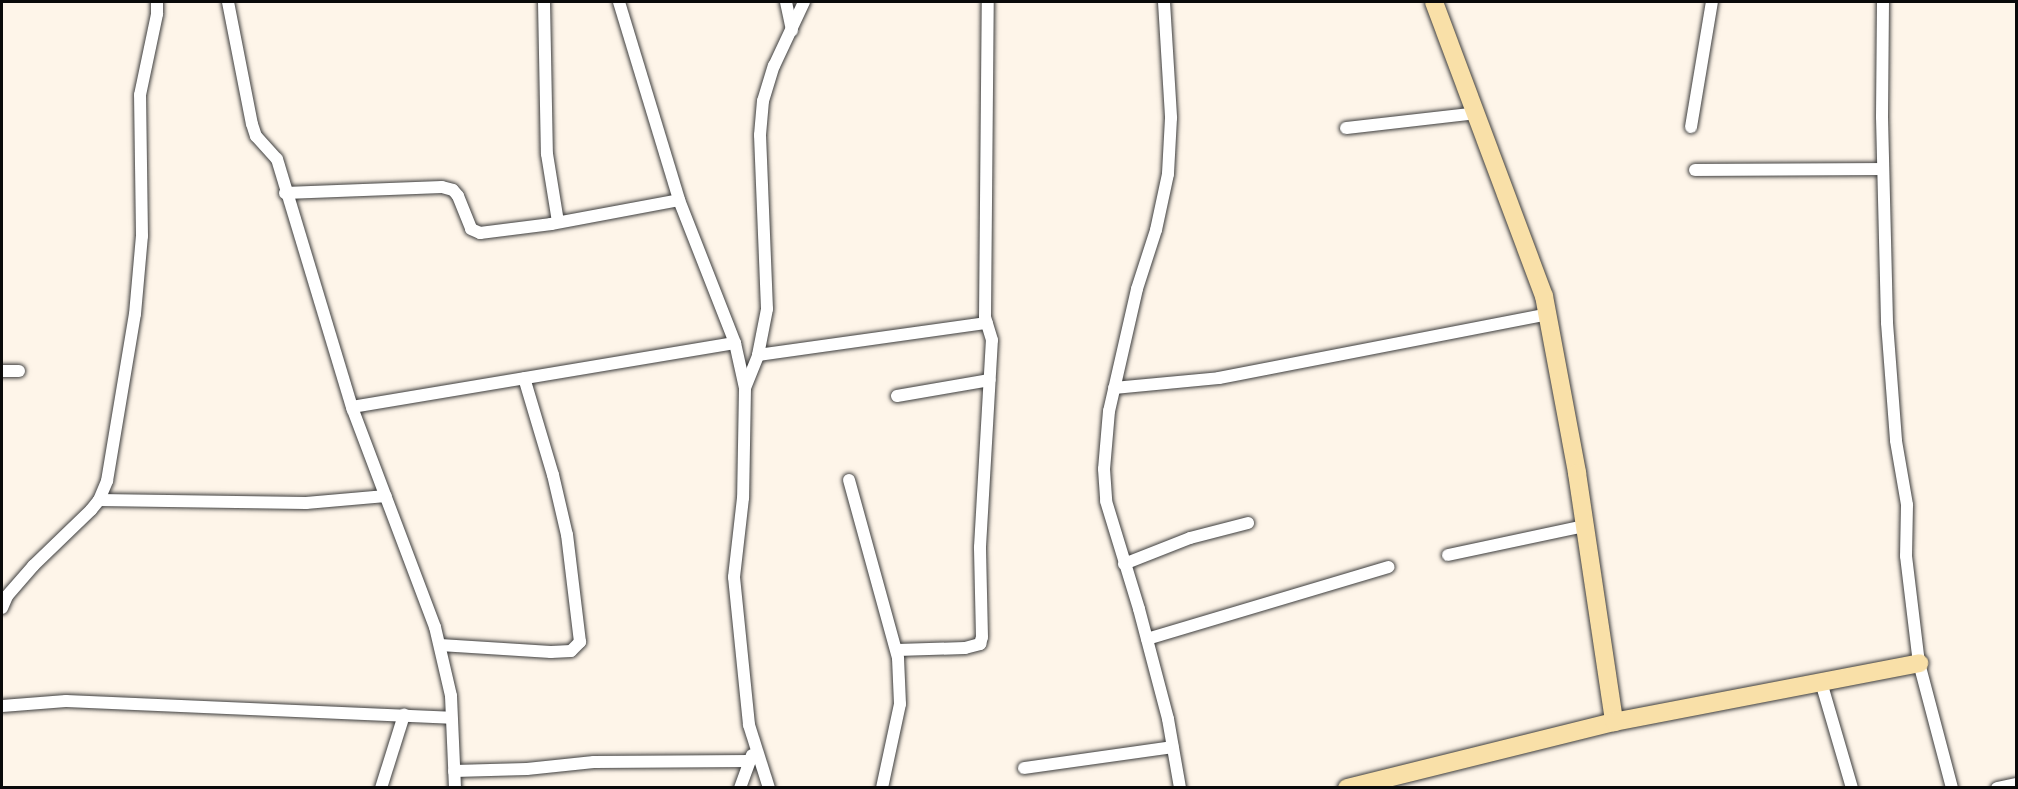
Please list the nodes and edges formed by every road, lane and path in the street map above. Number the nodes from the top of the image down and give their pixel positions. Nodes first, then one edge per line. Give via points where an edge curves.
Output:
1 (157, 2) edge
2 (228, 2) edge
3 (544, 2) edge
4 (619, 2) edge
5 (786, 2) edge
6 (804, 2) edge
7 (988, 2) edge
8 (1164, 2) edge
9 (1434, 2) edge
10 (1712, 2) edge
11 (1883, 2) edge
12 (792, 30) junction
13 (1477, 113) junction
14 (1691, 127) dead end
15 (1346, 128) dead end
16 (1883, 169) junction
17 (1695, 170) dead end
18 (285, 193) junction
19 (679, 200) junction
20 (558, 222) junction
21 (1547, 314) junction
22 (987, 323) junction
23 (735, 343) junction
24 (758, 355) junction
25 (2, 371) edge
26 (19, 371) dead end
27 (524, 378) junction
28 (990, 380) junction
29 (745, 388) junction
30 (1114, 388) junction
31 (897, 396) dead end
32 (352, 407) junction
33 (849, 480) dead end
34 (386, 496) junction
35 (99, 500) junction
36 (1248, 522) dead end
37 (1585, 526) junction
38 (1448, 555) dead end
39 (1124, 564) junction
40 (1389, 567) dead end
41 (4, 595) edge
42 (2, 608) edge
43 (1147, 639) junction
44 (440, 645) junction
45 (897, 650) junction
46 (1919, 663) junction
47 (1821, 682) junction
48 (2, 706) edge
49 (404, 715) junction
50 (451, 718) junction
51 (1614, 722) junction
52 (756, 745) junction
53 (1173, 747) junction
54 (750, 761) junction
55 (1024, 768) dead end
56 (454, 771) junction
57 (2016, 784) edge
58 (381, 788) edge
59 (455, 788) edge
60 (740, 788) edge
61 (769, 788) edge
62 (882, 788) edge
63 (1180, 788) edge
64 (1347, 788) edge
65 (1852, 788) edge
66 (1952, 788) edge
67 (1997, 788) edge

1 - 35 street via 140,95 142,236 135,314 107,481
2 - 18 street via 252,124 256,136 277,159
3 - 20 street via 546,142
4 - 19 street
5 - 12 street
6 - 12 street
7 - 22 street
8 - 30 street via 1171,118 1168,174
9 - 13 street
10 - 14 street
11 - 16 street
12 - 24 street via 774,66 763,101 767,309
13 - 15 street
13 - 21 street via 1544,296
16 - 17 street
16 - 46 street via 1887,323
18 - 20 street via 442,187 458,196 475,232
18 - 32 street
19 - 20 street
19 - 23 street
21 - 30 street via 1219,378
21 - 37 street
22 - 24 street
22 - 28 street via 992,340
23 - 27 street
23 - 29 street
24 - 29 street
25 - 26 street
27 - 32 street
27 - 44 street via 567,535 580,642 571,651 551,652
28 - 31 street
28 - 45 street via 980,547 980,644
29 - 52 street via 743,498 734,577 749,725
30 - 39 street via 1104,469 1106,501
32 - 34 street
33 - 45 street
34 - 35 street via 306,503
34 - 44 street
35 - 41 street
36 - 39 street via 1190,538
37 - 38 street
37 - 51 street
39 - 43 street
40 - 43 street
41 - 42 street
43 - 53 street
44 - 50 street via 451,696
45 - 62 street via 900,704
46 - 47 street
46 - 66 street
47 - 51 street
47 - 65 street
48 - 49 street via 66,701
49 - 50 street
49 - 58 street
50 - 56 street
51 - 64 street
52 - 54 street
52 - 61 street
53 - 55 street
53 - 63 street
54 - 56 street via 594,762
54 - 60 street
56 - 59 street
57 - 67 street

